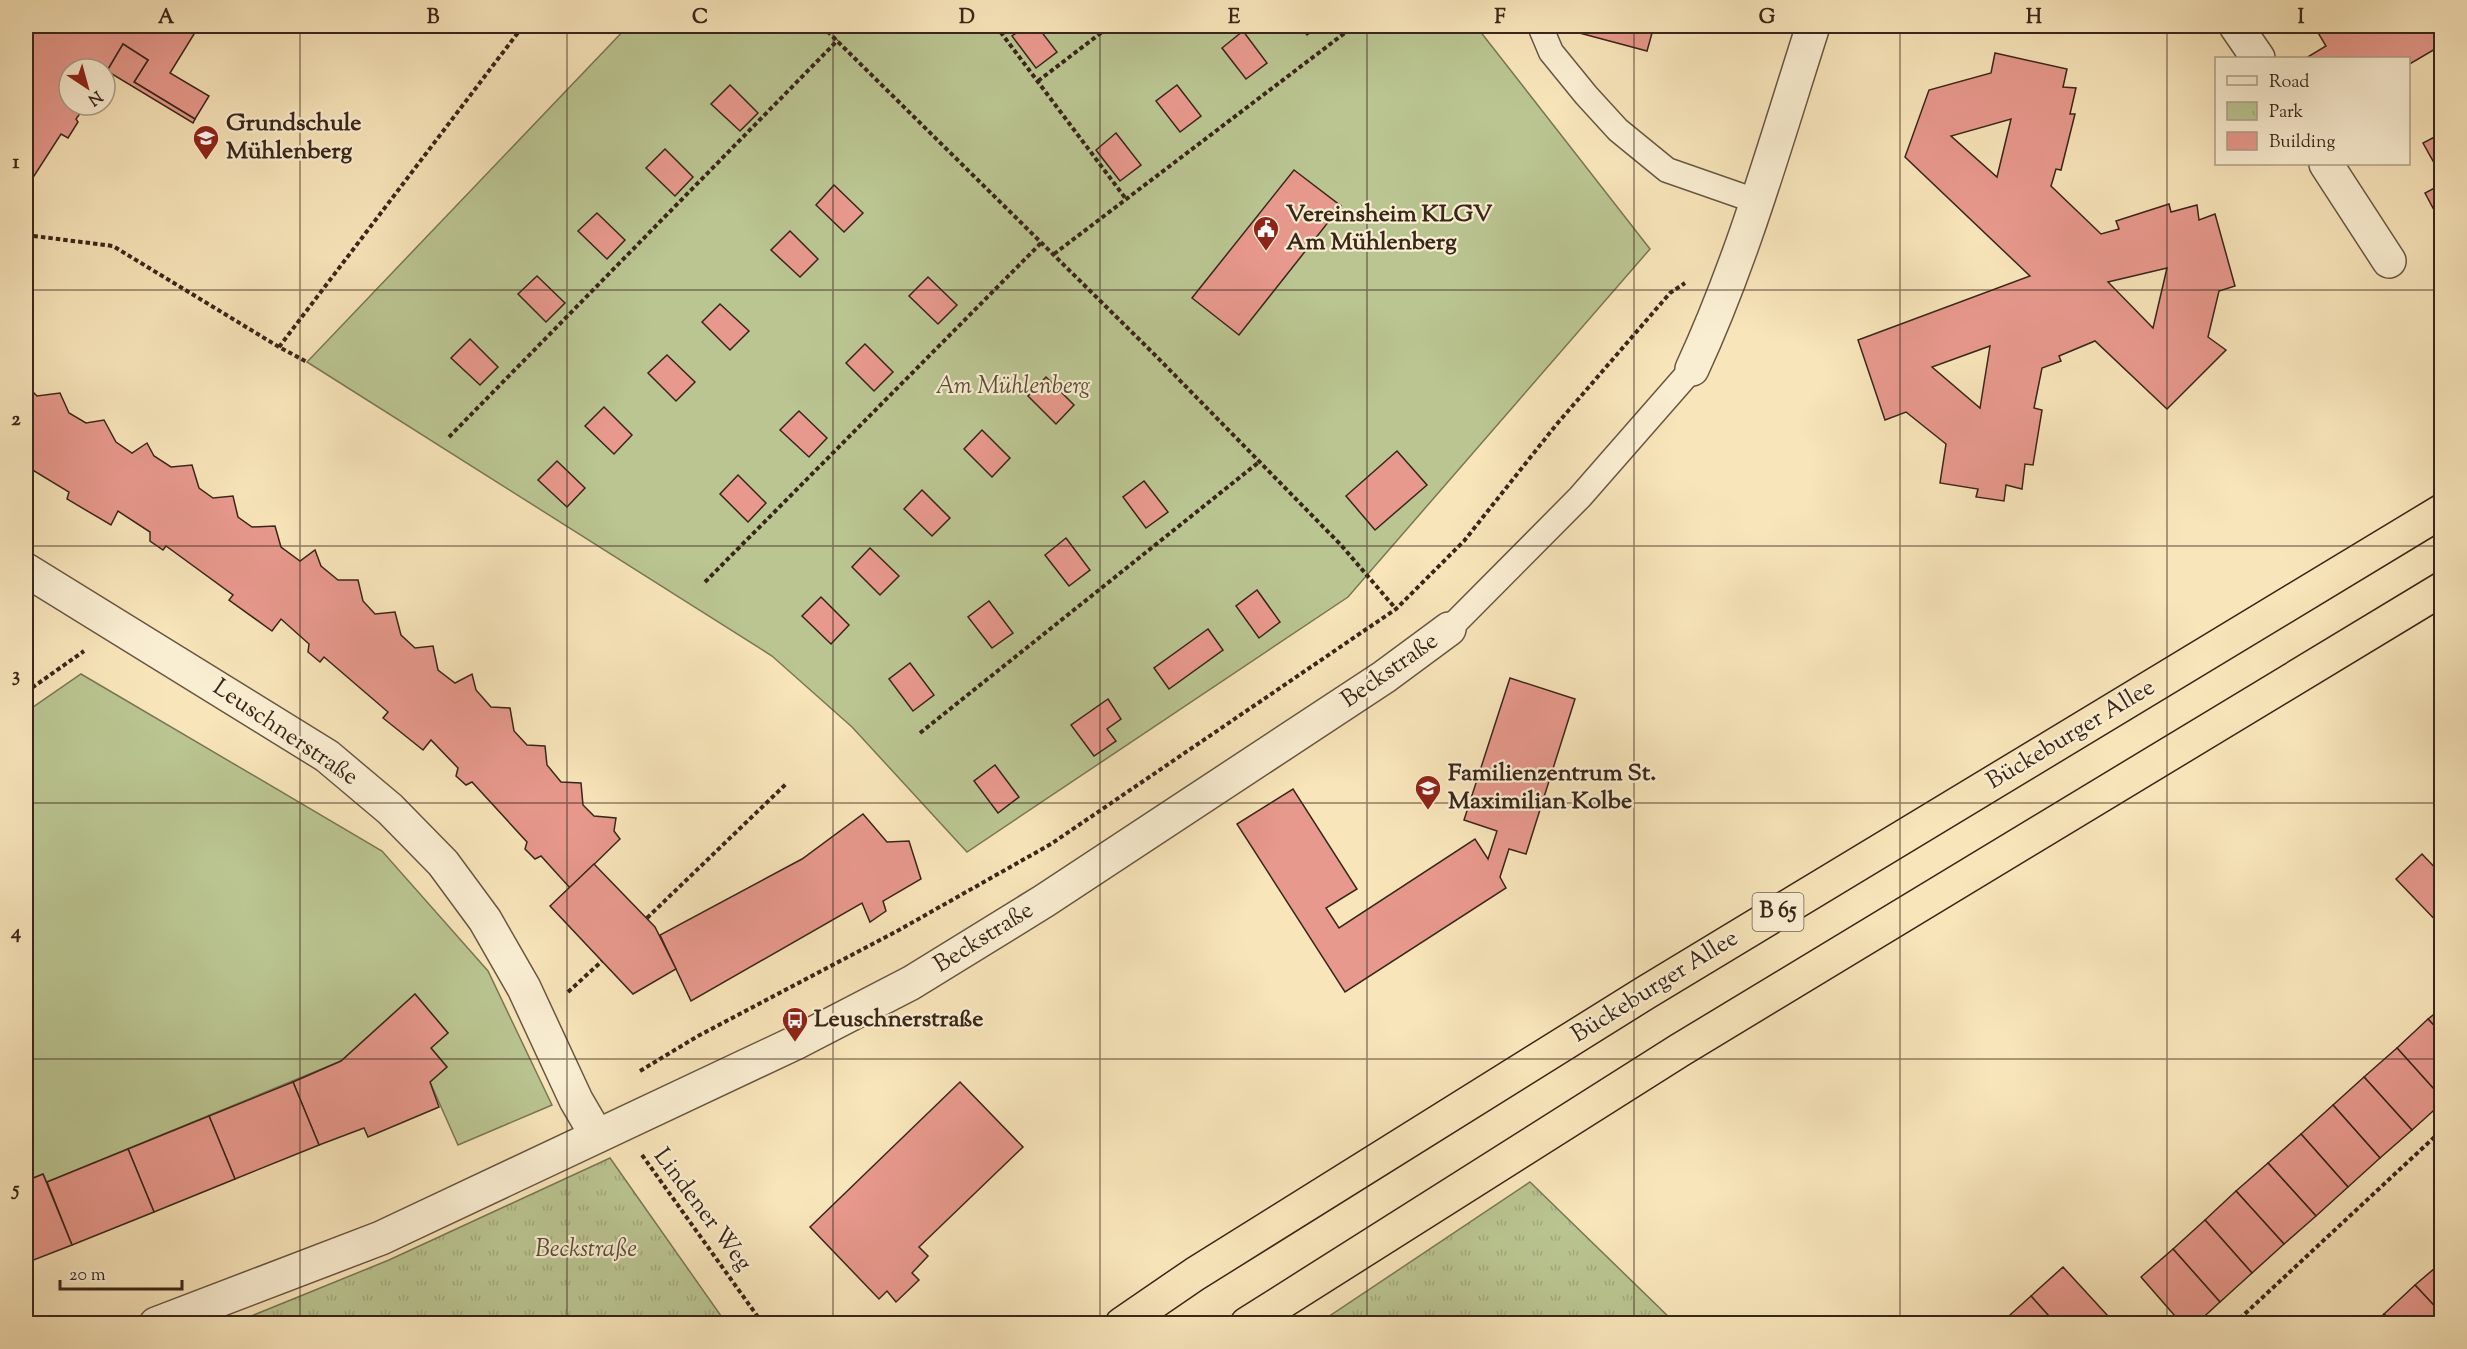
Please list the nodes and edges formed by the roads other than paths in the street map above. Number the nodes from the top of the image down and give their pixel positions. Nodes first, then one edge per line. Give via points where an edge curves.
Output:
1 (1540, 26) edge
2 (1813, 26) edge
3 (2236, 26) edge
4 (2257, 57) edge
5 (2327, 165) edge
6 (1756, 201) junction
7 (2389, 261) dead end
8 (1692, 369) joint
9 (2442, 511) edge
10 (26, 570) edge
11 (2442, 589) edge
12 (1449, 629) joint
13 (597, 1136) junction
14 (156, 1323) edge
15 (1122, 1323) edge
16 (1247, 1323) edge

1 - 6 lane via 1551,52 1586,95 1618,130 1667,170
2 - 6 street
3 - 4 street
5 - 7 street
6 - 8 street via 1742,247
8 - 12 lane, Beckstraße via 1580,496
9 - 15 highway, Bückeburger Allee / B 65 via 1645,993
10 - 13 street, Leuschnerstraße via 327,756 390,809 443,863 485,920 524,988
11 - 16 highway via 1680,1050
12 - 13 street, Beckstraße via 1384,677 1044,901 910,983 795,1043
13 - 14 street, Beckstraße via 381,1238

